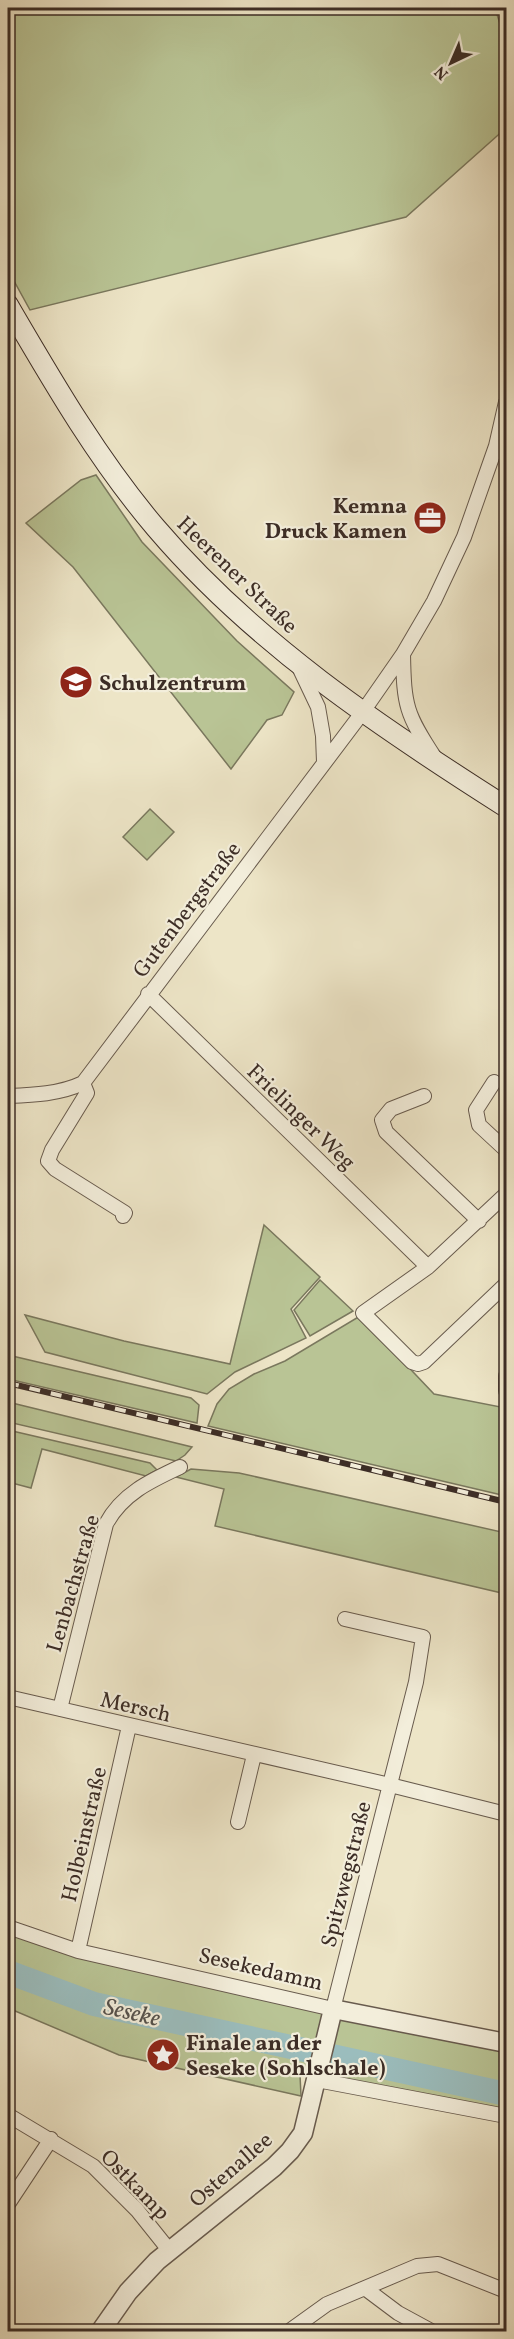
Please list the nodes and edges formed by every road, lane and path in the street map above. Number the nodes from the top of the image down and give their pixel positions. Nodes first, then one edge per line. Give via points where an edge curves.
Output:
1 (8, 305) edge
2 (507, 402) edge
3 (403, 654) junction
4 (297, 662) junction
5 (362, 713) junction
6 (324, 762) junction
7 (440, 765) junction
8 (507, 807) edge
9 (148, 994) junction
10 (494, 1082) dead end
11 (82, 1083) junction
12 (8, 1096) edge
13 (424, 1096) dead end
14 (507, 1150) edge
15 (507, 1194) edge
16 (123, 1216) dead end
17 (479, 1221) junction
18 (428, 1267) junction
19 (507, 1284) edge
20 (507, 1376) edge
21 (507, 1391) edge
22 (180, 1467) dead end
23 (345, 1619) dead end
24 (8, 1698) edge
25 (60, 1709) junction
26 (129, 1726) junction
27 (254, 1755) junction
28 (390, 1785) junction
29 (507, 1814) edge
30 (238, 1822) dead end
31 (8, 1927) edge
32 (78, 1951) junction
33 (333, 2009) junction
34 (507, 2043) edge
35 (319, 2073) junction
36 (8, 2115) edge
37 (507, 2116) edge
38 (51, 2139) junction
39 (8, 2204) edge
40 (169, 2250) junction
41 (366, 2289) junction
42 (507, 2291) edge
43 (100, 2331) edge
44 (288, 2331) edge
45 (433, 2331) edge

1 - 4 main road, Heerener Straße via 64,399 150,521 225,600
2 - 3 street, Gutenbergstraße via 464,537
3 - 5 street, Gutenbergstraße
3 - 7 street via 408,712
4 - 5 main road, Heerener Straße
4 - 6 street via 318,707
5 - 6 street, Gutenbergstraße
5 - 7 main road, Heerener Straße
6 - 9 street, Gutenbergstraße
7 - 8 main road, Heerener Straße
9 - 11 street, Gutenbergstraße
9 - 18 street, Frielinger Weg
10 - 14 street via 476,1110 479,1125
11 - 12 street via 52,1092
11 - 16 street, Gutenbergstraße via 87,1093 48,1161 125,1213
13 - 17 street, Frielinger Weg via 391,1109 382,1120 386,1132
15 - 17 street
17 - 18 street
18 - 19 street via 363,1313 418,1364
20 - 21 street
22 - 25 street, Lenbachstraße via 133,1491 106,1524
23 - 28 street via 423,1637
24 - 25 street, Mersch
25 - 26 street, Mersch
26 - 27 street, Mersch
26 - 32 street, Holbeinstraße
27 - 28 street, Mersch
27 - 30 street
28 - 29 street, Mersch
28 - 33 street, Spitzwegstraße
31 - 32 street, Sesekedamm
32 - 33 street, Sesekedamm
33 - 34 street, Sesekedamm
33 - 35 street, Ostenallee
35 - 37 street
35 - 40 street, Ostenallee via 303,2133 290,2151 246,2191
36 - 38 street, Ostkamp
38 - 39 street
38 - 40 street, Ostkamp via 105,2176
40 - 43 street, Ostenallee via 128,2292
41 - 42 street via 417,2266 438,2264
41 - 44 street via 327,2304
41 - 45 street via 398,2313

